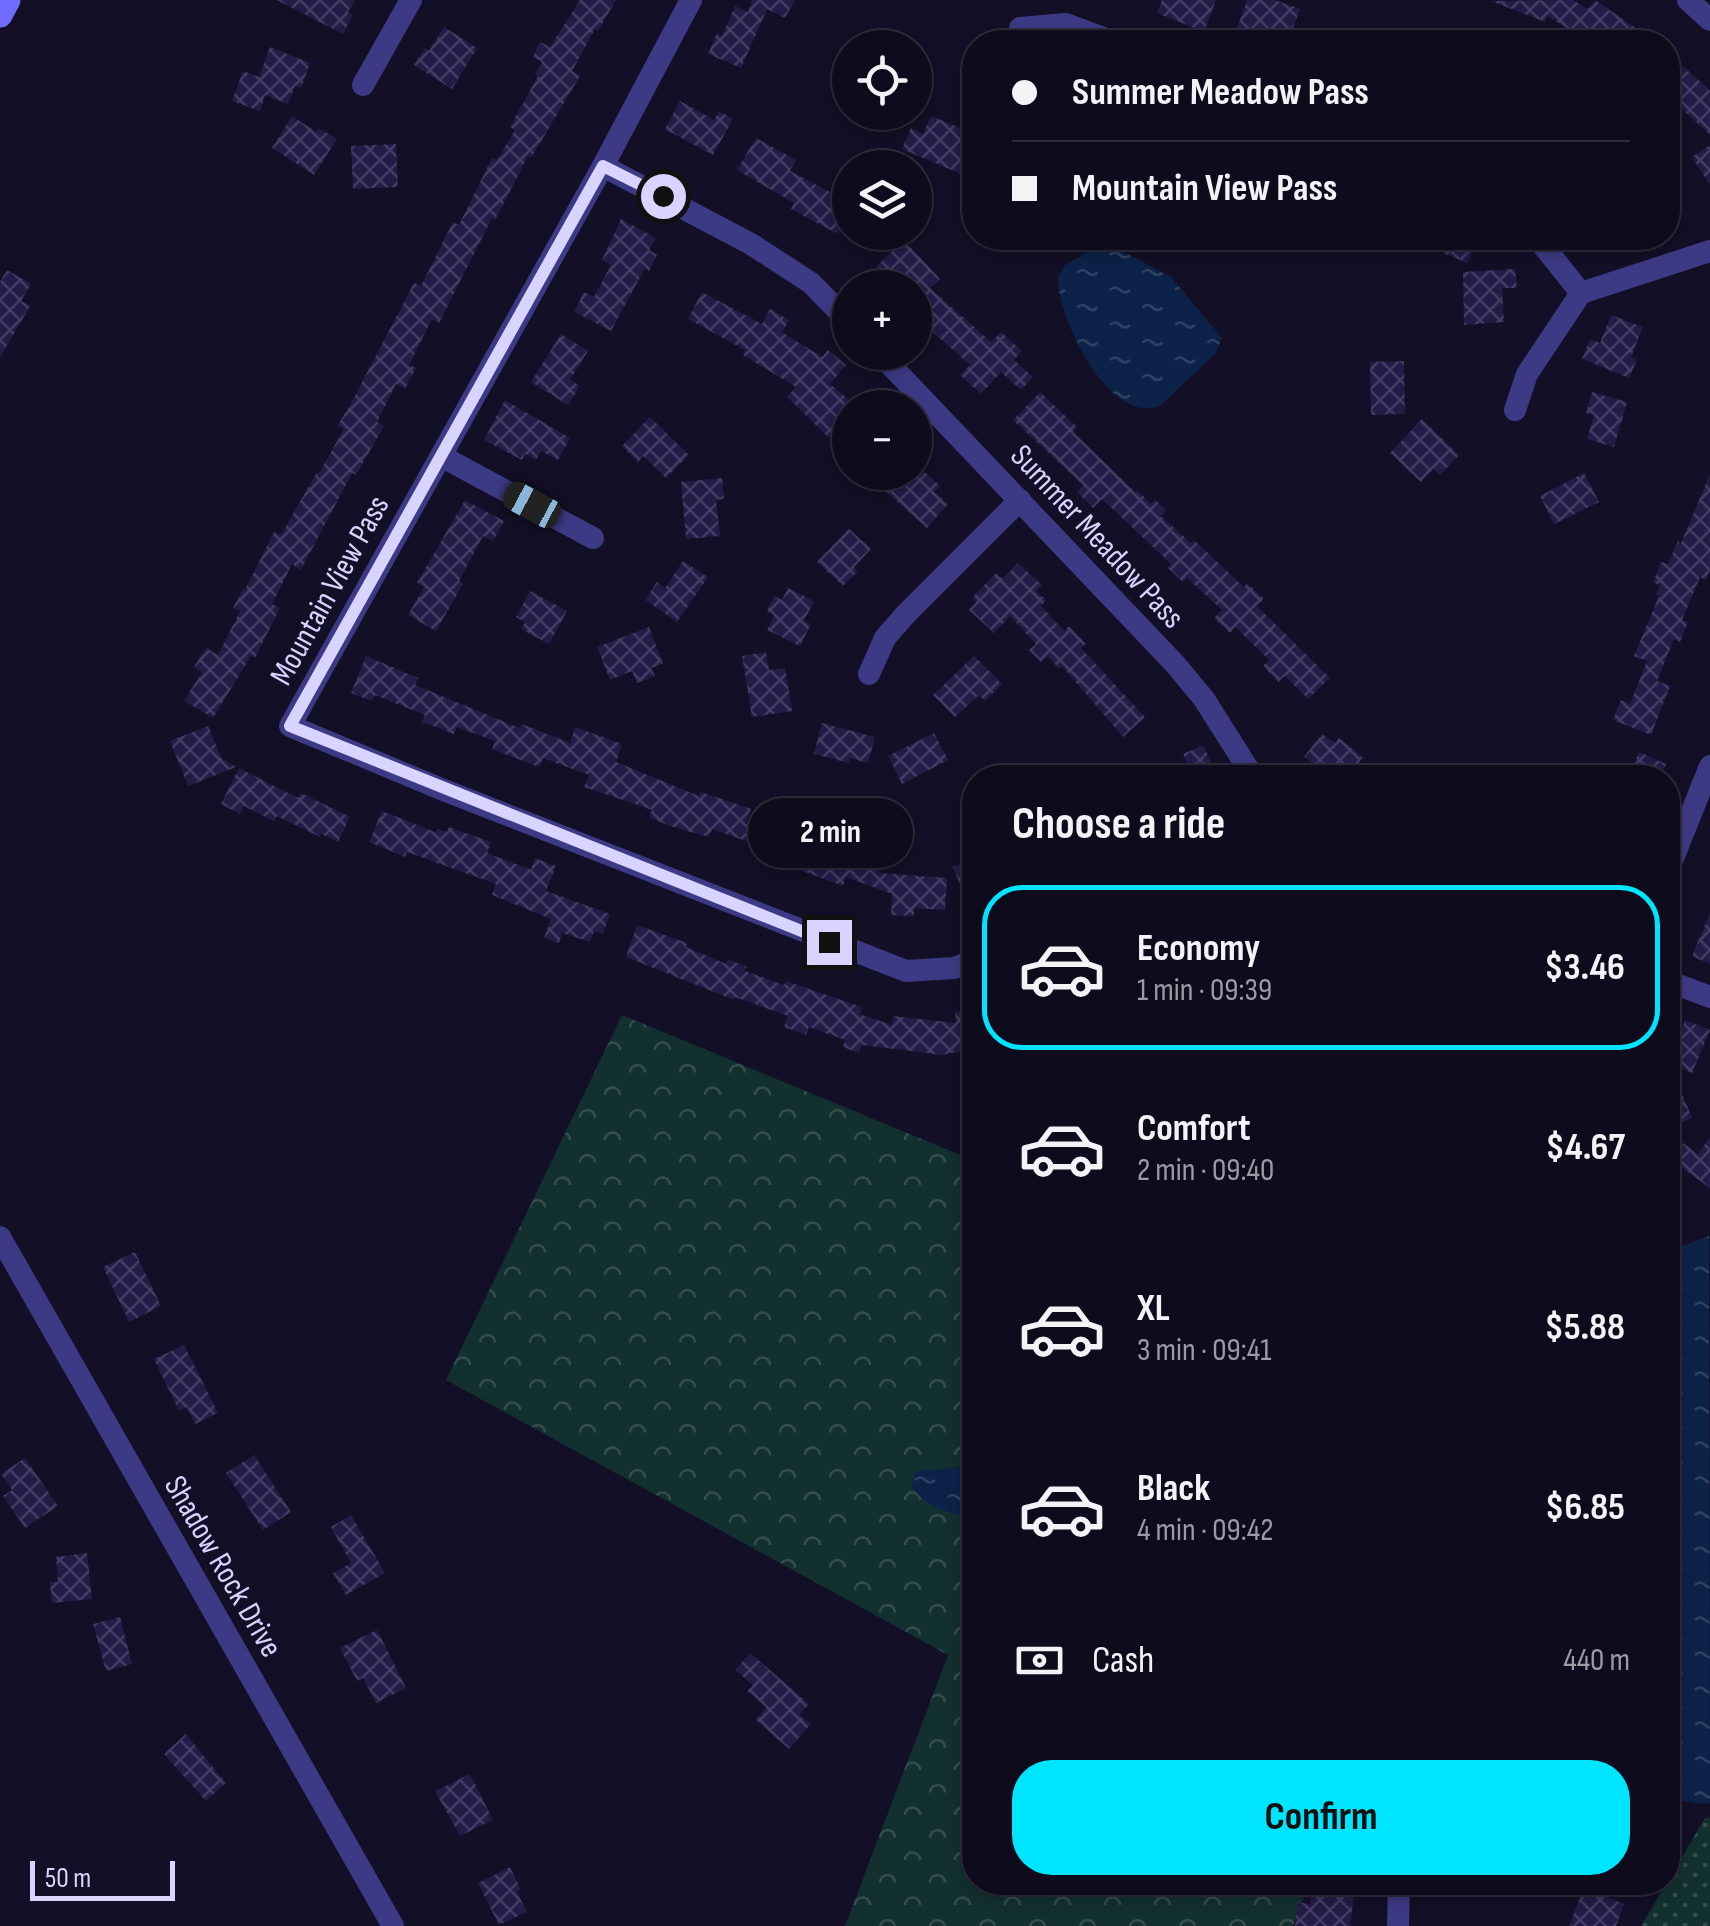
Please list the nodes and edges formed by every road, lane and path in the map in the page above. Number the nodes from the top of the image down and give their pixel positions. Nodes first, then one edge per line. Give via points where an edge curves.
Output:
1 (8, 0) edge
2 (411, 0) edge
3 (691, 0) edge
4 (1688, 0) edge
5 (0, 15) edge
6 (1710, 20) edge
7 (1020, 28) dead end
8 (1082, 30) edge
9 (363, 85) dead end
10 (603, 166) junction
11 (1546, 250) edge
12 (1710, 251) edge
13 (1580, 293) junction
14 (832, 305) edge
15 (895, 370) edge
16 (1514, 410) dead end
17 (441, 456) junction
18 (1020, 500) junction
19 (593, 538) dead end
20 (868, 674) dead end
21 (1246, 765) edge
22 (1710, 766) edge
23 (1680, 842) edge
24 (962, 965) edge
25 (1680, 986) edge
26 (1710, 997) edge
27 (0, 1237) edge
28 (1399, 1895) edge
29 (393, 1926) edge
30 (1398, 1926) edge

1 - 5 main road
2 - 9 street
3 - 10 street, Mountain View Pass
4 - 6 street
7 - 8 street via 1066,24
10 - 14 street via 751,244
10 - 17 street, Mountain View Pass
11 - 13 street
12 - 13 street
13 - 16 street via 1527,374
15 - 18 street, Summer Meadow Pass
17 - 19 street
17 - 24 street, Mountain View Pass via 290,726 906,971
18 - 20 street via 885,638
18 - 21 street, Summer Meadow Pass via 1176,664
22 - 23 street
25 - 26 street
27 - 29 street, Shadow Rock Drive
28 - 30 street

